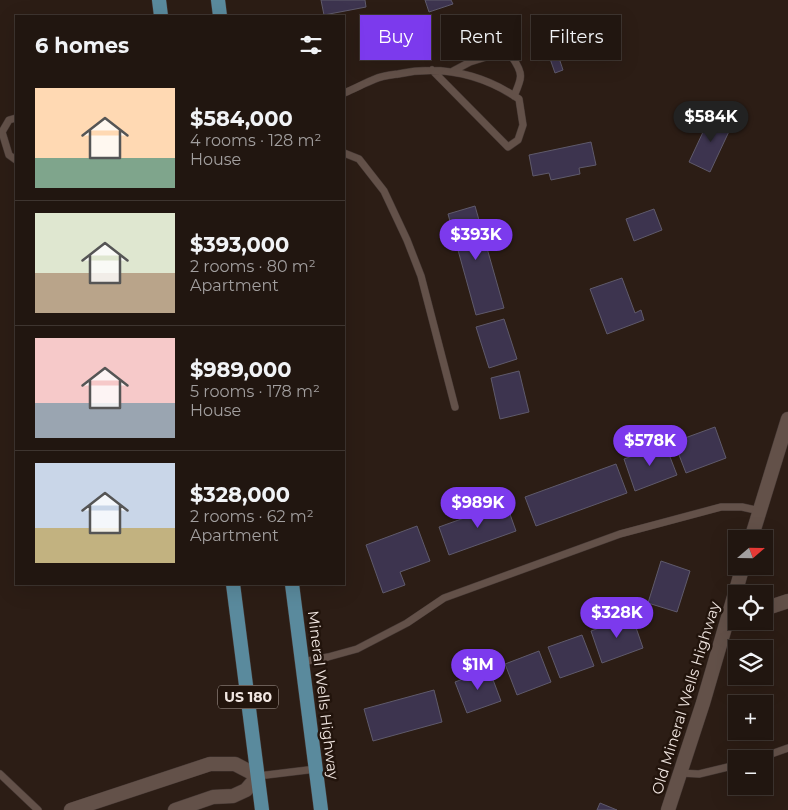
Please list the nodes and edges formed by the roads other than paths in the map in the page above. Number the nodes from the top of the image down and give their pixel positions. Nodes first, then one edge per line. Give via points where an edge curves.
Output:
1 (159, 0) edge
2 (218, 0) edge
3 (161, 15) edge
4 (220, 15) edge
5 (432, 70) junction
6 (453, 71) junction
7 (345, 94) edge
8 (514, 96) junction
9 (15, 118) edge
10 (345, 153) edge
11 (15, 159) edge
12 (455, 407) dead end
13 (788, 419) edge
14 (760, 511) junction
15 (755, 530) edge
16 (234, 585) edge
17 (292, 585) edge
18 (788, 601) edge
19 (773, 606) edge
20 (728, 630) edge
21 (302, 662) junction
22 (788, 748) edge
23 (773, 753) edge
24 (316, 768) junction
25 (728, 768) edge
26 (680, 773) junction
27 (0, 774) edge
28 (258, 776) junction
29 (38, 810) edge
30 (71, 810) edge
31 (175, 810) edge
32 (262, 810) edge
33 (321, 810) edge
34 (668, 810) edge

1 - 3 main road
2 - 4 main road
5 - 6 lane
5 - 7 lane via 377,78
5 - 8 lane via 508,147 518,140 523,125 519,99
6 - 8 lane via 498,86
6 - 8 lane via 500,53 512,57 521,70
9 - 11 lane via 9,120 2,132 8,155
10 - 12 lane via 359,159 384,192 407,240 421,276
13 - 14 street
14 - 15 street
14 - 21 lane via 721,507 620,534 444,598 407,623 357,649
16 - 28 main road, US 180
17 - 21 main road, Mineral Wells Highway
18 - 19 street
20 - 26 street, Old Mineral Wells Highway
21 - 24 main road, Mineral Wells Highway
22 - 23 lane
24 - 28 lane
24 - 33 main road, Mineral Wells Highway
25 - 26 lane via 699,774
26 - 34 street, Old Mineral Wells Highway
27 - 29 lane
28 - 30 street via 235,764 210,764
28 - 31 street via 246,790 233,796 213,797
28 - 32 main road, US 180

